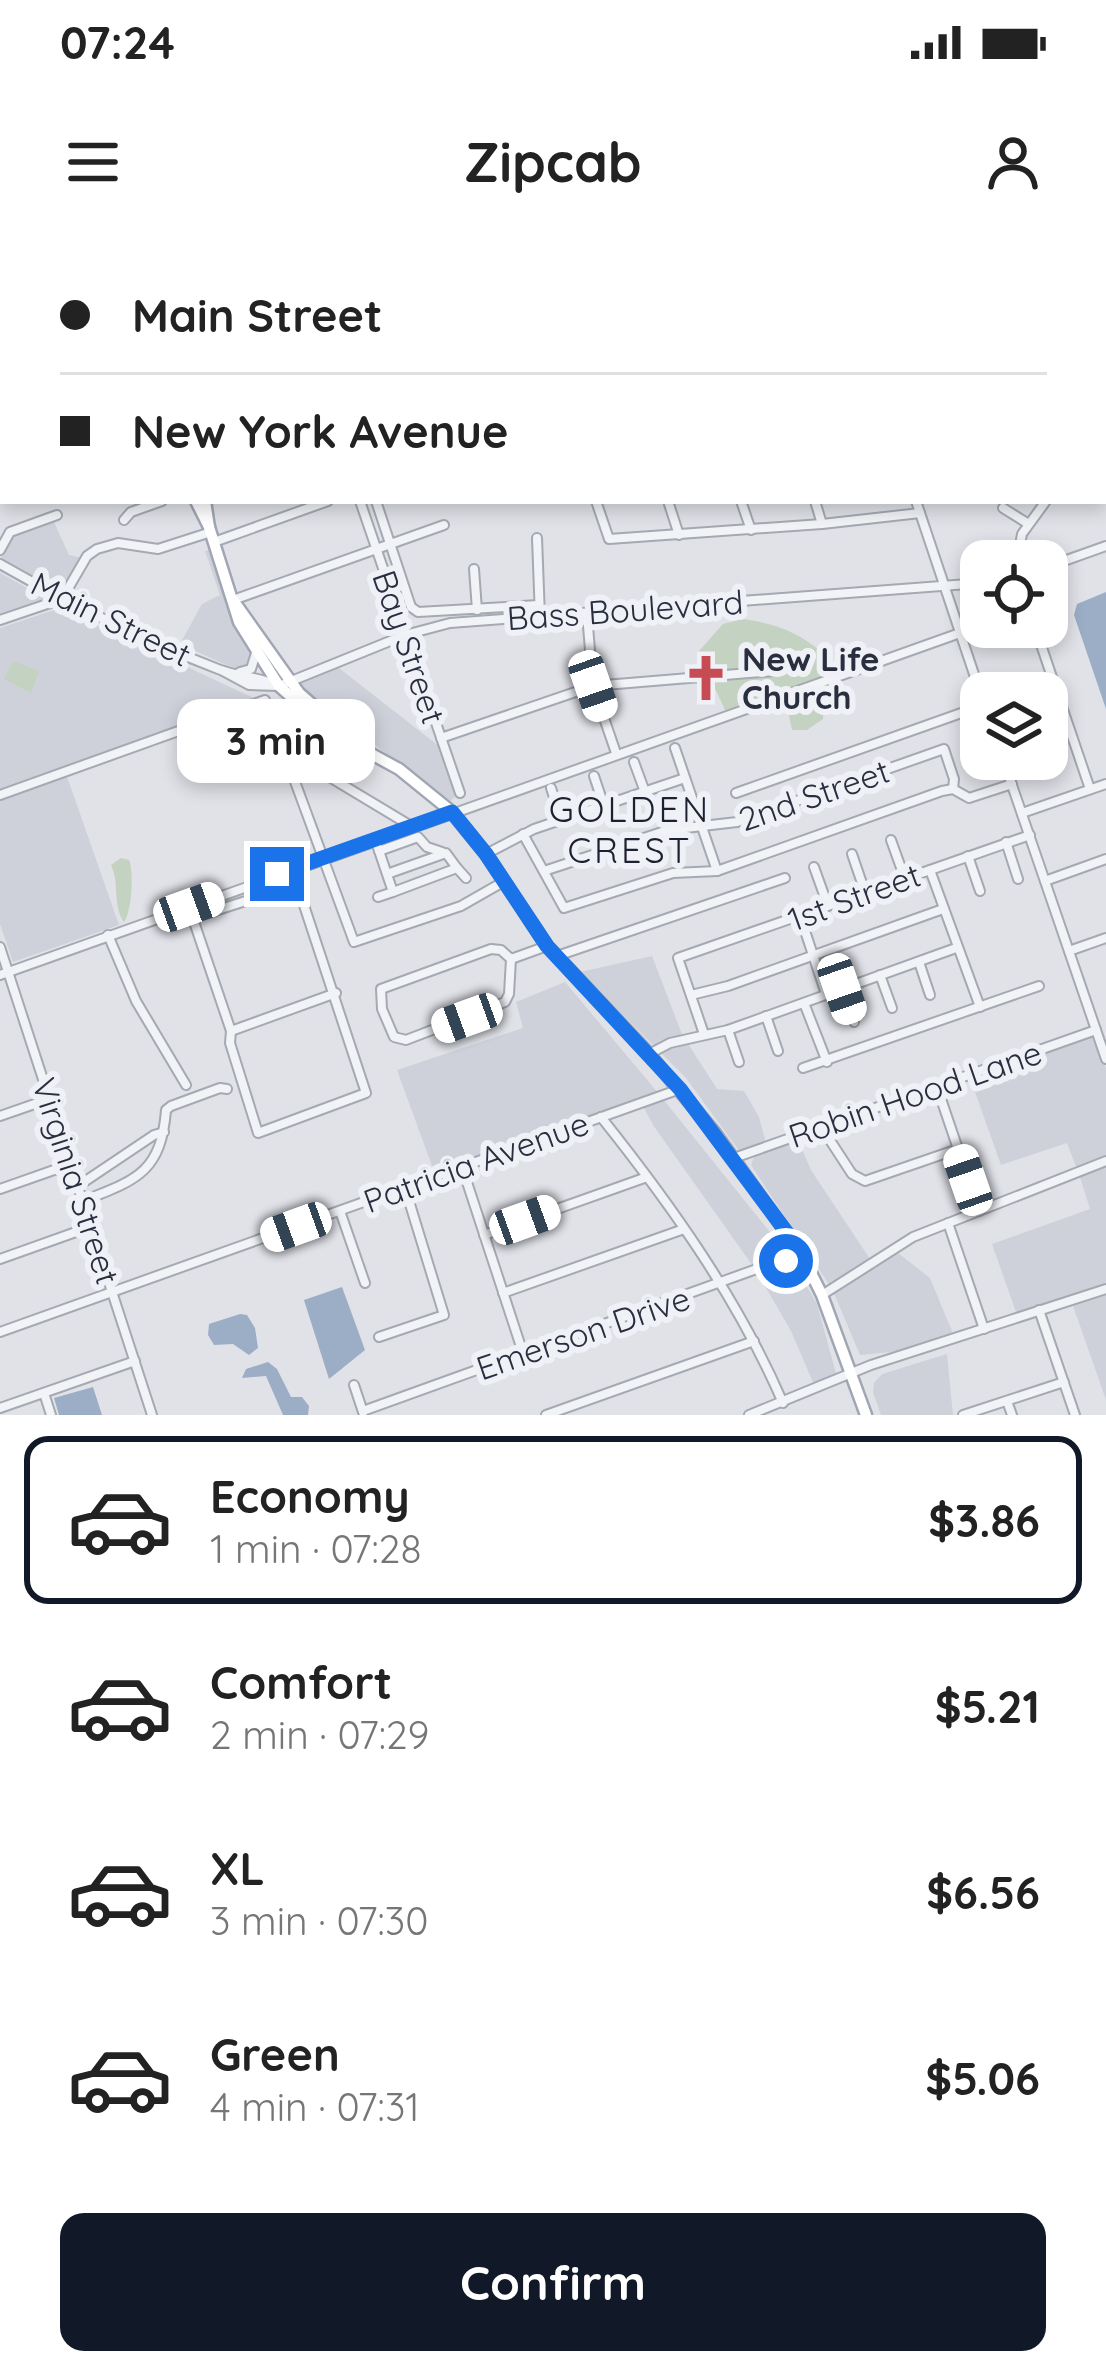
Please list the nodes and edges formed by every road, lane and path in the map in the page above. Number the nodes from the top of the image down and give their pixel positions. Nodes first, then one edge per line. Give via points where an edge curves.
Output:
1 (153, 504) edge
2 (202, 504) edge
3 (317, 504) edge
4 (361, 504) edge
5 (377, 504) edge
6 (597, 504) edge
7 (669, 504) edge
8 (742, 504) edge
9 (815, 504) edge
10 (917, 504) edge
11 (1043, 504) edge
12 (1003, 508) dead end
13 (920, 513) junction
14 (57, 515) dead end
15 (124, 520) dead end
16 (1027, 523) junction
17 (822, 524) junction
18 (444, 525) dead end
19 (751, 530) junction
20 (211, 534) junction
21 (679, 535) junction
22 (537, 538) dead end
23 (1023, 540) edge
24 (389, 544) junction
25 (1106, 546) edge
26 (0, 550) edge
27 (376, 550) junction
28 (1068, 560) edge
29 (0, 563) edge
30 (474, 569) dead end
31 (944, 585) junction
32 (960, 585) edge
33 (62, 599) junction
34 (233, 600) junction
35 (539, 605) junction
36 (477, 610) junction
37 (587, 614) junction
38 (540, 617) junction
39 (0, 620) edge
40 (960, 633) joint
41 (405, 635) junction
42 (1042, 648) edge
43 (256, 653) junction
44 (223, 671) junction
45 (772, 671) dead end
46 (284, 683) junction
47 (593, 686) junction
48 (960, 713) edge
49 (441, 738) junction
50 (675, 748) dead end
51 (286, 751) junction
52 (616, 753) junction
53 (634, 762) dead end
54 (594, 776) dead end
55 (685, 778) junction
56 (1011, 780) edge
57 (1012, 784) junction
58 (1106, 784) edge
59 (551, 788) dead end
60 (953, 789) junction
61 (1090, 789) junction
62 (645, 792) junction
63 (460, 793) dead end
64 (736, 793) dead end
65 (0, 795) edge
66 (604, 806) junction
67 (452, 812) junction
68 (1022, 813) junction
69 (561, 819) junction
70 (411, 826) junction
71 (702, 828) junction
72 (524, 834) junction
73 (1030, 835) junction
74 (375, 839) junction
75 (891, 840) dead end
76 (1006, 842) junction
77 (379, 851) junction
78 (446, 853) junction
79 (486, 854) junction
80 (852, 854) dead end
81 (968, 856) junction
82 (323, 858) junction
83 (1106, 859) edge
84 (814, 867) dead end
85 (457, 868) junction
86 (292, 869) junction
87 (930, 870) junction
88 (544, 871) junction
89 (717, 871) junction
90 (387, 874) junction
91 (466, 878) dead end
92 (785, 878) dead end
93 (904, 879) junction
94 (1018, 879) dead end
95 (1045, 881) junction
96 (503, 882) junction
97 (298, 884) junction
98 (980, 891) dead end
99 (393, 892) junction
100 (866, 893) junction
101 (377, 897) dead end
102 (828, 906) junction
103 (189, 907) junction
104 (943, 909) junction
105 (800, 916) junction
106 (193, 918) junction
107 (108, 935) junction
108 (1106, 938) edge
109 (547, 946) junction
110 (0, 947) edge
111 (956, 948) junction
112 (1069, 951) junction
113 (813, 956) junction
114 (556, 957) junction
115 (511, 959) junction
116 (919, 962) junction
117 (4, 973) edge
118 (880, 975) junction
119 (1039, 986) dead end
120 (842, 989) junction
121 (336, 993) junction
122 (826, 994) junction
123 (691, 995) junction
124 (929, 995) dead end
125 (804, 1003) junction
126 (980, 1006) junction
127 (892, 1008) dead end
128 (766, 1016) junction
129 (854, 1022) dead end
130 (728, 1030) junction
131 (1096, 1030) junction
132 (231, 1031) junction
133 (704, 1034) junction
134 (778, 1052) dead end
135 (649, 1054) junction
136 (1106, 1059) edge
137 (827, 1061) junction
138 (739, 1063) dead end
139 (803, 1068) dead end
140 (185, 1085) dead end
141 (937, 1087) junction
142 (680, 1089) junction
143 (227, 1090) dead end
144 (49, 1099) junction
145 (0, 1116) edge
146 (601, 1118) junction
147 (822, 1129) junction
148 (164, 1132) junction
149 (958, 1149) junction
150 (734, 1158) junction
151 (1106, 1161) edge
152 (71, 1164) junction
153 (462, 1167) junction
154 (648, 1176) junction
155 (78, 1186) junction
156 (405, 1188) junction
157 (0, 1189) edge
158 (83, 1201) junction
159 (340, 1211) junction
160 (979, 1211) junction
161 (947, 1223) junction
162 (90, 1227) junction
163 (684, 1229) junction
164 (484, 1234) junction
165 (802, 1253) junction
166 (0, 1259) edge
167 (365, 1283) dead end
168 (722, 1285) junction
169 (1106, 1289) edge
170 (112, 1293) junction
171 (503, 1293) junction
172 (822, 1295) junction
173 (1039, 1310) junction
174 (984, 1329) junction
175 (0, 1332) edge
176 (379, 1337) dead end
177 (754, 1341) junction
178 (523, 1353) junction
179 (135, 1361) junction
180 (852, 1373) junction
181 (1064, 1382) junction
182 (354, 1385) dead end
183 (44, 1393) junction
184 (1007, 1401) junction
185 (783, 1403) junction
186 (0, 1408) edge
187 (363, 1413) edge
188 (51, 1415) edge
189 (152, 1415) edge
190 (546, 1415) edge
191 (749, 1415) edge
192 (866, 1415) edge
193 (963, 1415) edge
194 (1012, 1415) edge
195 (1075, 1415) edge

1 - 15 street
2 - 20 main road
3 - 20 street
4 - 27 street, Bay Street
5 - 24 street
6 - 21 street via 609,539
7 - 21 street
8 - 19 street
9 - 17 street
10 - 13 street
11 - 16 street
12 - 16 street
13 - 17 street
13 - 31 street
14 - 26 street via 10,532
16 - 23 street
17 - 19 street
18 - 24 street
19 - 21 street
20 - 33 street via 158,548 97,549
20 - 34 main road
22 - 35 street
24 - 27 street
24 - 36 street via 411,607
25 - 28 street
27 - 34 street
27 - 41 street, Bay Street
29 - 33 street, Main Street
30 - 36 street
31 - 32 street, Bass Boulevard
31 - 37 street, Bass Boulevard
31 - 40 street
33 - 39 street
33 - 44 street, Main Street
34 - 43 main road
34 - 46 main road
35 - 36 street
35 - 38 street
37 - 38 street, Bass Boulevard
37 - 47 street
38 - 41 street, Bass Boulevard
40 - 52 street
41 - 46 street, Bass Boulevard
41 - 49 street, Bay Street
42 - 61 street
43 - 44 street via 251,670
43 - 46 main road
44 - 46 street, Main Street
45 - 47 street
46 - 67 main road, Main Street via 331,732 417,781
47 - 49 street
47 - 52 street
48 - 64 street
49 - 63 street, Bay Street
50 - 55 street
51 - 65 street via 266,700
51 - 70 street
51 - 82 street
52 - 67 street
53 - 62 street
54 - 66 street
55 - 62 street
55 - 71 street
56 - 57 street
57 - 60 street via 969,797
57 - 68 street
58 - 61 street
59 - 69 street
60 - 71 street, 2nd Street via 944,749
60 - 89 street
61 - 68 street
62 - 66 street
66 - 69 street
67 - 70 street
67 - 79 main road, Main Street
68 - 73 street
69 - 72 street
70 - 74 street
71 - 88 street, 2nd Street via 668,830
71 - 89 street
72 - 79 street
72 - 88 street
73 - 76 street, 1st Street
73 - 95 street
74 - 77 street
74 - 82 street
75 - 93 street
76 - 81 street, 1st Street
76 - 94 street
77 - 78 street via 418,837
77 - 90 street
78 - 85 street
78 - 90 street
79 - 96 main road, Main Street
80 - 100 street
81 - 87 street, 1st Street
81 - 98 street
82 - 86 street
82 - 96 street via 354,942 461,906
83 - 95 street
84 - 102 street
85 - 91 street
85 - 99 street
86 - 97 street
86 - 103 street
87 - 93 street, 1st Street
87 - 104 street
88 - 89 street via 564,908 673,873
90 - 99 street
92 - 114 street
93 - 100 street, 1st Street
95 - 112 street
96 - 109 main road, Main Street
97 - 106 street
97 - 121 street
99 - 101 street
100 - 102 street, 1st Street
102 - 105 street, 1st Street
103 - 106 street
103 - 107 street
104 - 111 street
104 - 113 street
105 - 113 street
105 - 123 street, 1st Street via 678,958
106 - 132 street
107 - 117 street
107 - 140 street
108 - 112 street
109 - 114 main road, Main Street
109 - 115 street
110 - 117 street, Virginia Street
111 - 116 street
111 - 126 street
112 - 131 street
113 - 122 street
113 - 123 street
114 - 135 main road, Main Street
115 - 115 street via 505,1002 406,1040 394,1037 381,989 491,949
116 - 118 street
116 - 124 street
117 - 144 street, Virginia Street
118 - 120 street
118 - 127 street
119 - 126 street
120 - 122 street
120 - 129 street
121 - 132 street
121 - 132 street via 366,1093 258,1133
122 - 125 street
123 - 133 street
125 - 128 street
125 - 137 street
126 - 137 street
128 - 130 street
128 - 134 street
130 - 133 street
130 - 138 street
131 - 136 street
131 - 141 street, Robin Hood Lane
133 - 135 street
135 - 142 main road, Main Street
137 - 139 street
141 - 147 street, Robin Hood Lane
141 - 149 street
142 - 146 street, Patricia Avenue
142 - 150 main road, Main Street
143 - 148 street via 171,1106
144 - 145 street
144 - 152 street, Virginia Street
146 - 153 street, Patricia Avenue
146 - 154 street
147 - 149 street via 852,1174 866,1181
147 - 150 street, Robin Hood Lane
148 - 155 street
148 - 158 street via 137,1180
149 - 160 street
150 - 165 main road, Main Street
151 - 160 street
152 - 155 street, Virginia Street
152 - 157 street
153 - 156 street, Patricia Avenue
153 - 164 street
154 - 163 street
154 - 164 street
155 - 158 street, Virginia Street
156 - 159 street, Patricia Avenue
156 - 176 street via 444,1315
158 - 162 street, Virginia Street
159 - 167 street
159 - 170 street, Patricia Avenue
160 - 161 street
161 - 172 street via 888,1250
161 - 174 street
162 - 166 street
162 - 170 street, Virginia Street
163 - 168 street
163 - 171 street
164 - 171 street
165 - 168 street, Emerson Drive
165 - 172 main road, Main Street
168 - 177 street
168 - 178 street, Emerson Drive
169 - 173 street
170 - 175 street, Patricia Avenue
170 - 179 street, Virginia Street
171 - 178 street
172 - 180 main road, Main Street
173 - 174 street
173 - 181 street
174 - 180 street
177 - 185 street
177 - 190 street
178 - 187 street, Emerson Drive
179 - 183 street
179 - 189 street, Virginia Street
180 - 185 street
180 - 192 main road, Main Street
181 - 184 street
181 - 195 street
182 - 187 street
183 - 186 street
183 - 188 street
184 - 193 street
184 - 194 street
185 - 191 street

